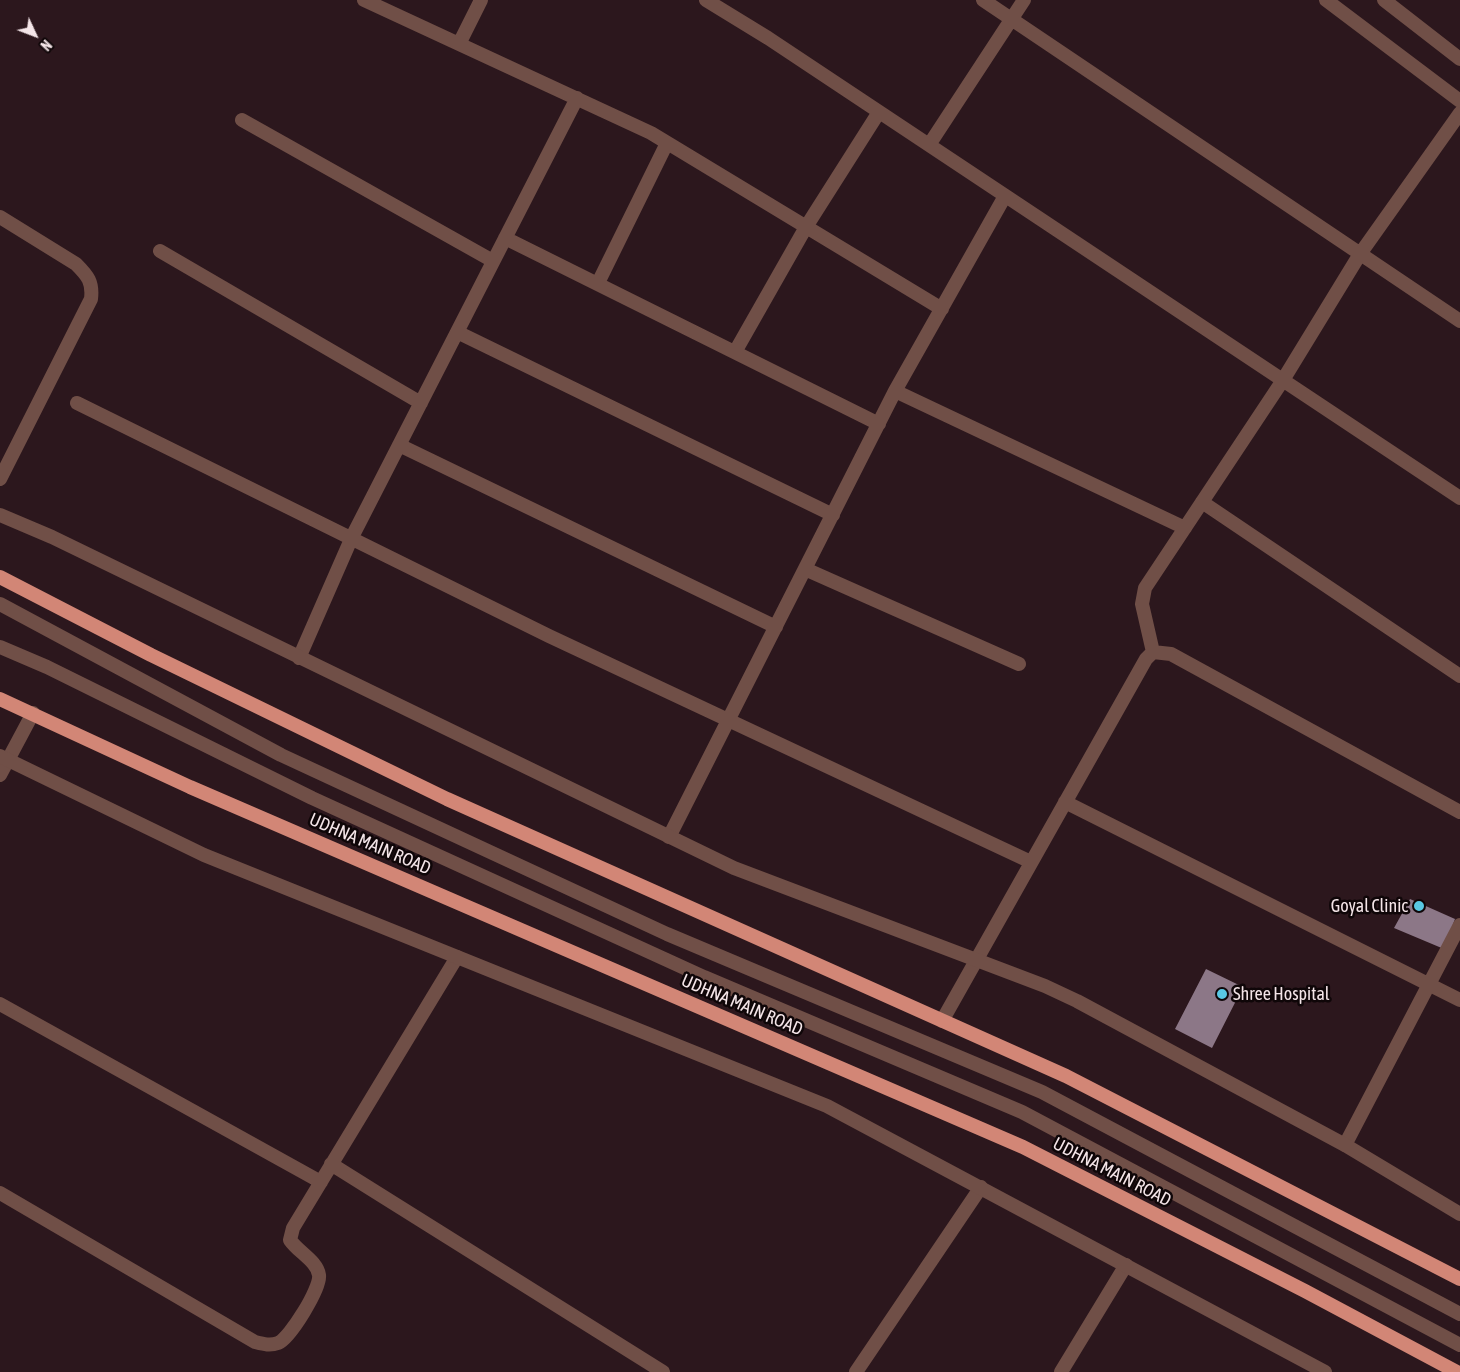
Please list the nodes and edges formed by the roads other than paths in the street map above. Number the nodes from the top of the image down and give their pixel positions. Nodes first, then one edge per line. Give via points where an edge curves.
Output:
1 (364, 0) edge
2 (481, 0) edge
3 (706, 0) edge
4 (983, 0) edge
5 (1024, 0) edge
6 (1326, 0) edge
7 (1392, 3) edge
8 (1011, 19) junction
9 (459, 44) junction
10 (1460, 59) edge
11 (577, 98) junction
12 (1460, 101) edge
13 (879, 112) junction
14 (1460, 113) edge
15 (242, 120) dead end
16 (667, 143) junction
17 (929, 146) junction
18 (1005, 196) junction
19 (0, 217) edge
20 (806, 227) junction
21 (505, 238) junction
22 (160, 252) dead end
23 (1360, 254) junction
24 (493, 262) junction
25 (598, 283) junction
26 (942, 309) junction
27 (1460, 321) edge
28 (457, 332) junction
29 (735, 352) junction
30 (1283, 380) junction
31 (895, 390) junction
32 (77, 403) dead end
33 (421, 403) junction
34 (878, 424) junction
35 (399, 445) junction
36 (0, 479) edge
37 (1460, 498) edge
38 (1202, 502) junction
39 (833, 515) junction
40 (0, 516) edge
41 (1185, 528) junction
42 (352, 537) junction
43 (805, 569) junction
44 (0, 577) edge
45 (0, 604) edge
46 (776, 627) junction
47 (0, 648) edge
48 (1153, 652) junction
49 (299, 658) junction
50 (1019, 664) dead end
51 (1460, 676) edge
52 (0, 698) edge
53 (33, 713) junction
54 (729, 721) junction
55 (5, 758) edge
56 (0, 775) edge
57 (1065, 802) junction
58 (1460, 812) edge
59 (669, 837) junction
60 (1031, 862) junction
61 (1460, 925) edge
62 (457, 957) junction
63 (977, 960) junction
64 (1429, 986) junction
65 (1460, 1000) edge
66 (0, 1004) edge
67 (942, 1021) junction
68 (1345, 1145) junction
69 (331, 1164) junction
70 (320, 1182) junction
71 (981, 1187) junction
72 (0, 1193) edge
73 (1460, 1213) edge
74 (1126, 1265) junction
75 (1460, 1279) edge
76 (1460, 1314) edge
77 (1460, 1345) edge
78 (663, 1372) edge
79 (856, 1372) edge
80 (1061, 1372) edge
81 (1325, 1372) edge
82 (1457, 1372) edge

1 - 9 street
2 - 9 street
3 - 13 street
4 - 8 street
5 - 8 street
6 - 12 street
7 - 10 street
8 - 17 street
8 - 23 street
9 - 11 street
11 - 16 street
11 - 21 street
13 - 17 street
13 - 20 street
14 - 23 street
15 - 24 street
16 - 20 street
16 - 25 street
17 - 18 street
18 - 26 street
18 - 30 street
19 - 36 street via 76,264 93,284 91,299
20 - 26 street
20 - 29 street
21 - 24 street
21 - 25 street
22 - 33 street
23 - 27 street
23 - 30 street
24 - 28 street
25 - 29 street
26 - 31 street
28 - 33 street
28 - 39 street
29 - 34 street
30 - 37 street
30 - 38 street
31 - 34 street
31 - 41 street
32 - 42 street
33 - 35 street
34 - 39 street
35 - 42 street
35 - 46 street
38 - 41 street
38 - 51 street
39 - 43 street
40 - 49 street via 52,537
41 - 48 street via 1142,596
42 - 49 street
42 - 54 street via 549,636
43 - 46 street
43 - 50 street
44 - 67 highway via 447,799
45 - 76 street via 288,758 667,934 1042,1092
46 - 54 street
47 - 77 street via 46,667 312,798 732,990 1022,1112
48 - 57 street
48 - 58 street via 1171,654
49 - 59 street
52 - 53 highway, UDHNA MAIN ROAD
53 - 55 street
53 - 82 highway, UDHNA MAIN ROAD via 190,787 1023,1147
54 - 59 street
54 - 60 street
55 - 56 street
55 - 62 street via 204,855
57 - 60 street
57 - 64 street
59 - 63 street via 734,868
60 - 63 street
61 - 64 street
62 - 69 street
62 - 71 street via 827,1106
63 - 67 street
63 - 68 street via 1076,1001
64 - 65 street
64 - 68 street
66 - 70 street
67 - 75 highway via 1066,1076
68 - 73 street
69 - 70 street
69 - 78 street
70 - 72 street via 290,1234 294,1245 317,1270 318,1284 288,1334 280,1342 268,1345 255,1342
71 - 74 street
71 - 79 street
74 - 80 street
74 - 81 street

